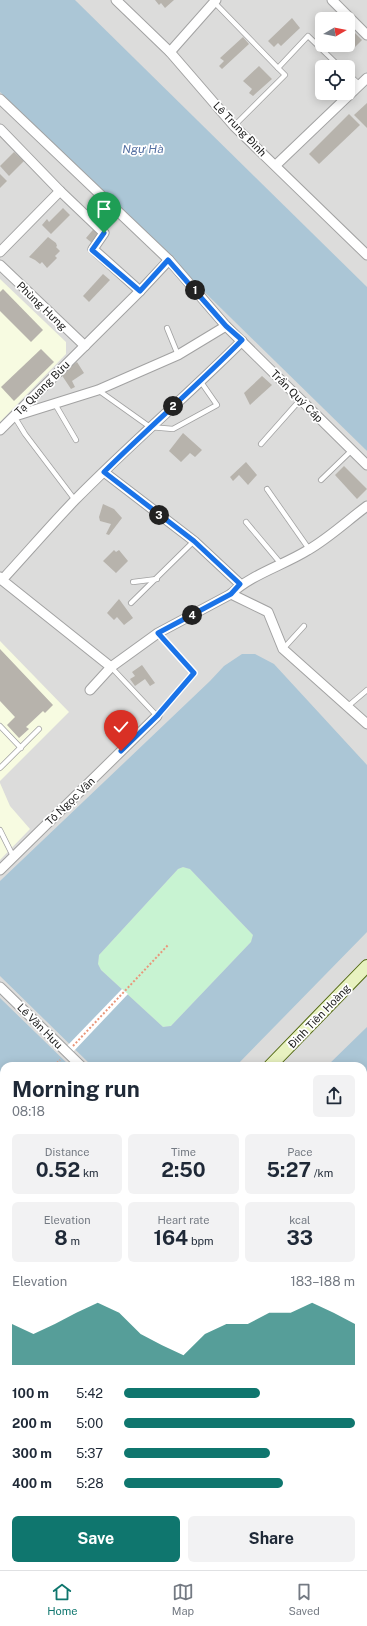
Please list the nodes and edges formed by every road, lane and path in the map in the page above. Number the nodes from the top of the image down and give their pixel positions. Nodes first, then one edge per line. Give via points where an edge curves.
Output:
1 (116, 0) edge
2 (332, 0) edge
3 (215, 1) edge
4 (367, 35) edge
5 (170, 52) junction
6 (333, 60) edge
7 (278, 68) junction
8 (367, 78) edge
9 (355, 80) edge
10 (360, 85) junction
11 (0, 99) edge
12 (234, 126) junction
13 (0, 129) edge
14 (276, 166) junction
15 (60, 191) junction
16 (0, 252) edge
17 (367, 254) edge
18 (168, 260) junction
19 (0, 265) edge
20 (140, 291) junction
21 (226, 326) junction
22 (167, 328) dead end
23 (242, 340) junction
24 (85, 346) junction
25 (178, 355) junction
26 (201, 382) junction
27 (98, 390) junction
28 (300, 400) junction
29 (54, 404) junction
30 (14, 416) junction
31 (150, 426) junction
32 (0, 430) edge
33 (76, 440) dead end
34 (261, 444) dead end
35 (352, 450) junction
36 (367, 465) edge
37 (104, 472) junction
38 (321, 480) dead end
39 (267, 489) dead end
40 (75, 500) junction
41 (367, 506) edge
42 (246, 522) dead end
43 (194, 541) junction
44 (309, 549) junction
45 (282, 565) junction
46 (1, 579) edge
47 (157, 579) junction
48 (133, 582) dead end
49 (240, 584) junction
50 (231, 594) junction
51 (130, 602) dead end
52 (304, 626) dead end
53 (158, 633) junction
54 (283, 649) junction
55 (111, 667) junction
56 (90, 690) dead end
57 (367, 690) edge
58 (347, 708) junction
59 (157, 716) junction
60 (367, 724) edge
61 (0, 726) edge
62 (39, 729) dead end
63 (21, 748) junction
64 (0, 768) edge
65 (0, 830) edge
66 (13, 856) junction
67 (0, 870) edge
68 (169, 944) dead end
69 (367, 966) edge
70 (0, 987) edge
71 (85, 1033) dead end
72 (77, 1062) edge
73 (274, 1062) edge

1 - 5 street, Lê Trung Đình
2 - 4 street
3 - 5 street
3 - 7 lane
5 - 12 street, Lê Trung Đình
6 - 7 lane via 308,36
7 - 12 lane via 285,74
8 - 10 street
9 - 10 lane
10 - 14 street
11 - 18 street, Trần Quý Cáp
12 - 14 street, Lê Trung Đình
13 - 15 street
14 - 17 street, Lê Trung Đình
15 - 16 street
15 - 20 street via 104,233 92,250
18 - 20 street, Tạ Quang Bửu
18 - 21 street, Trần Quý Cáp
19 - 24 street, Phùng Hưng
20 - 24 street, Tạ Quang Bửu
21 - 23 street, Trần Quý Cáp
21 - 25 street
22 - 25 lane
23 - 26 street
23 - 28 street, Trần Quý Cáp
24 - 30 street, Tạ Quang Bửu
25 - 27 street
26 - 31 street
26 - 31 lane via 217,405 173,429
27 - 29 street
27 - 31 lane
28 - 34 lane
28 - 35 street, Trần Quý Cáp
29 - 30 street
29 - 33 lane
30 - 32 street, Tạ Quang Bửu
30 - 40 lane
31 - 37 street
35 - 36 street, Trần Quý Cáp
35 - 38 lane
37 - 40 street
37 - 43 street
39 - 44 lane
40 - 46 street
41 - 44 street
42 - 45 lane
43 - 47 lane
43 - 49 street
44 - 45 street
45 - 49 street
46 - 55 street
47 - 48 lane
47 - 51 lane
49 - 50 street
50 - 53 street
50 - 54 street via 268,612
52 - 54 lane
53 - 55 street
53 - 59 lane via 194,673
54 - 58 street
55 - 56 street
55 - 59 lane
57 - 58 lane
58 - 60 street
59 - 66 street, Tô Ngọc Vân
61 - 63 lane
62 - 63 lane
63 - 64 lane
65 - 66 lane
66 - 67 street, Tô Ngọc Vân
68 - 71 path
69 - 73 main road, Đinh Tiên Hoàng
70 - 72 street, Lê Văn Hưu

